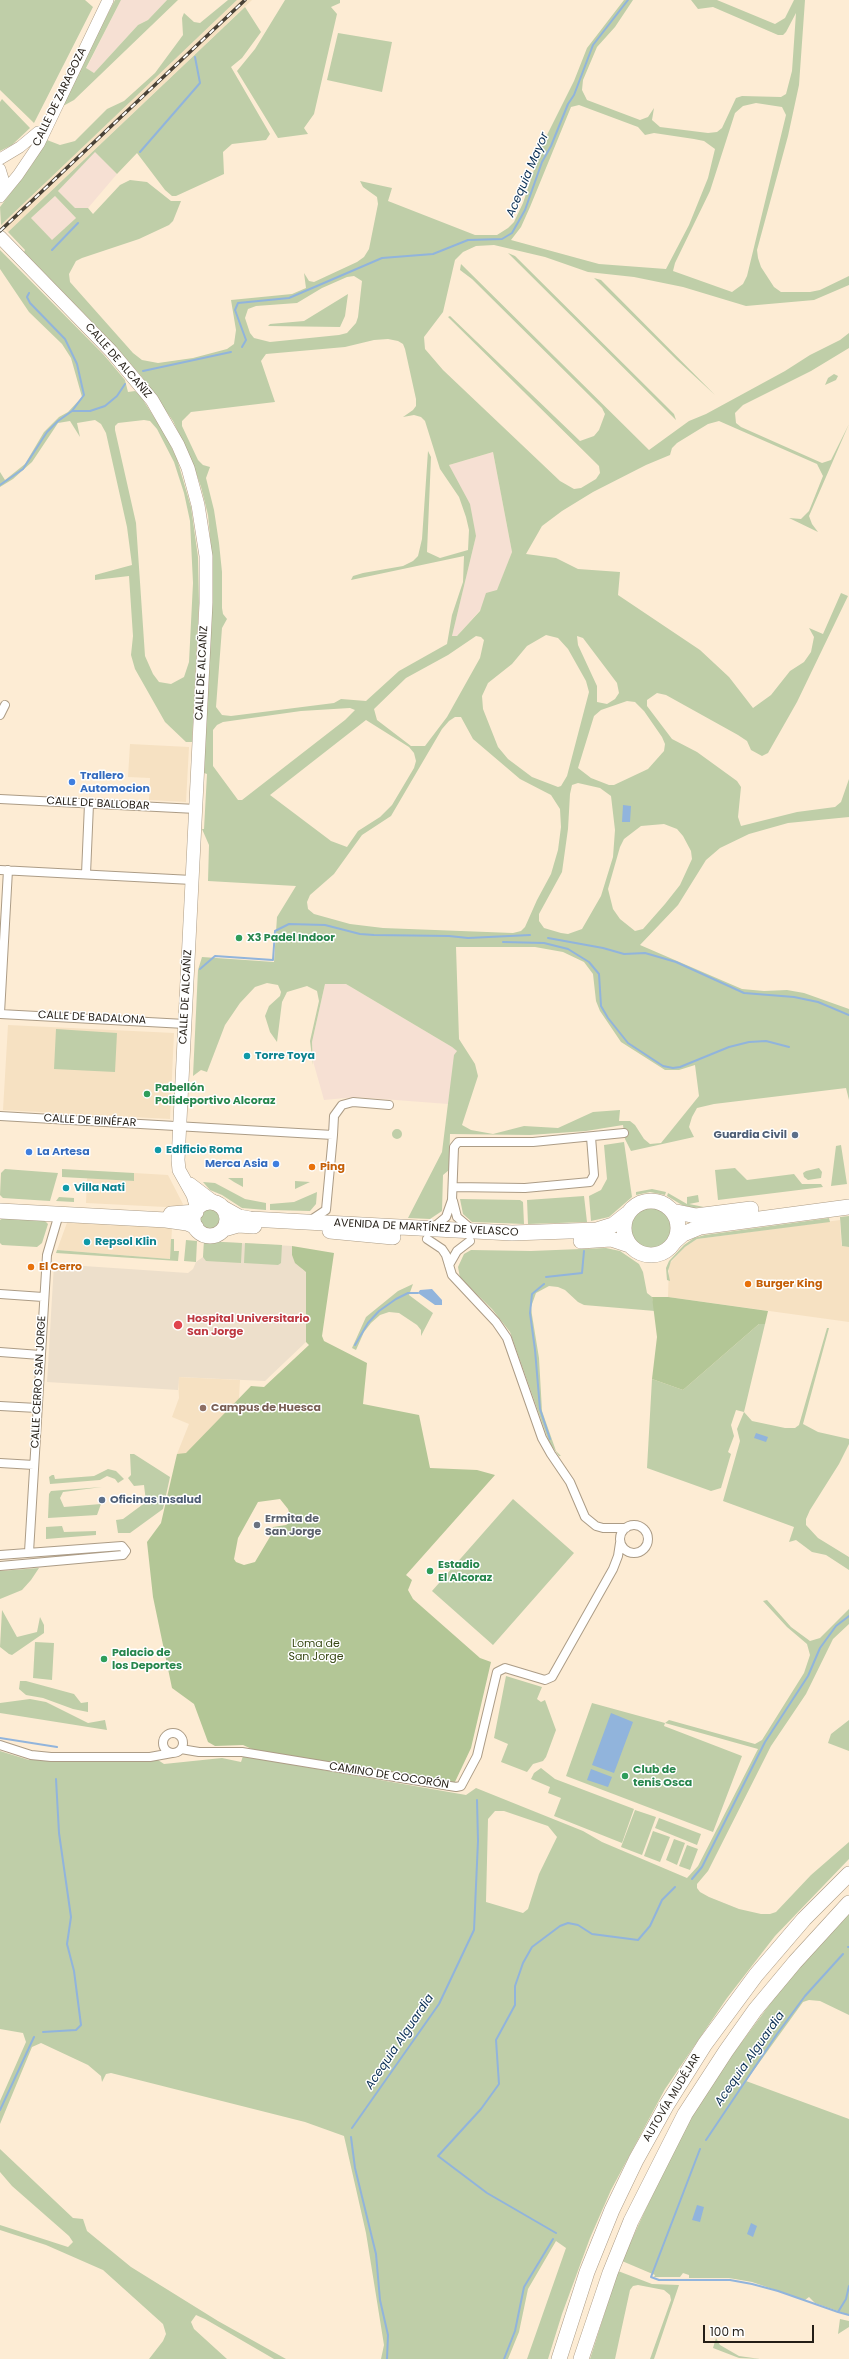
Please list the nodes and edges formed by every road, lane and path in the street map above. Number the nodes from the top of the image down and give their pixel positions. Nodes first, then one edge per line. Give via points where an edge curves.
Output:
1 (108, 0) edge
2 (88, 39) junction
3 (38, 132) junction
4 (0, 159) edge
5 (0, 168) edge
6 (1, 189) edge
7 (0, 237) edge
8 (5, 705) dead end
9 (0, 715) edge
10 (0, 799) edge
11 (89, 804) junction
12 (196, 809) junction
13 (4, 870) edge
14 (86, 874) junction
15 (192, 880) junction
16 (0, 1014) edge
17 (185, 1024) junction
18 (389, 1105) dead end
19 (0, 1116) edge
20 (180, 1126) junction
21 (624, 1133) dead end
22 (333, 1135) junction
23 (591, 1138) junction
24 (184, 1178) junction
25 (453, 1187) junction
26 (849, 1196) edge
27 (452, 1200) junction
28 (0, 1204) edge
29 (219, 1206) junction
30 (849, 1207) edge
31 (196, 1210) junction
32 (326, 1210) junction
33 (0, 1211) edge
34 (672, 1211) junction
35 (59, 1214) junction
36 (627, 1214) junction
37 (305, 1221) junction
38 (338, 1223) junction
39 (196, 1228) junction
40 (224, 1229) junction
41 (429, 1234) junction
42 (473, 1237) junction
43 (674, 1241) junction
44 (629, 1245) junction
45 (449, 1265) junction
46 (0, 1294) edge
47 (44, 1297) junction
48 (0, 1352) edge
49 (40, 1355) junction
50 (0, 1406) edge
51 (37, 1408) junction
52 (0, 1463) edge
53 (34, 1465) junction
54 (603, 1528) junction
55 (626, 1528) junction
56 (620, 1541) junction
57 (28, 1552) junction
58 (634, 1554) junction
59 (0, 1555) edge
60 (0, 1566) edge
61 (613, 1569) junction
62 (0, 1745) edge
63 (181, 1749) junction
64 (172, 1753) junction
65 (849, 1874) edge
66 (849, 1904) edge
67 (559, 2359) edge
68 (581, 2359) edge

1 - 2 main road
2 - 3 main road, CALLE DE ZARAGOZA
2 - 6 main road, CALLE DE ZARAGOZA via 32,155
3 - 4 main road via 20,148
3 - 6 main road, CALLE DE ZARAGOZA
5 - 6 main road
7 - 12 main road, CALLE DE ALCAÑIZ via 107,346 145,390 172,433 192,481 201,518 206,569
8 - 9 street
10 - 11 street, CALLE DE BALLOBAR
11 - 12 street, CALLE DE BALLOBAR
11 - 14 street
12 - 15 main road, CALLE DE ALCAÑIZ
13 - 14 street
13 - 16 street
14 - 15 street
15 - 17 main road, CALLE DE ALCAÑIZ
16 - 17 street, CALLE DE BADALONA
17 - 20 main road, CALLE DE ALCAÑIZ
18 - 22 street via 352,1102 342,1105 334,1116
19 - 20 street, CALLE DE BINÉFAR
20 - 22 street, CALLE DE BINÉFAR
20 - 24 main road, CALLE DE ALCAÑIZ via 178,1163
21 - 23 street
22 - 32 street
23 - 25 street via 520,1143 458,1142 454,1147
23 - 25 street via 594,1175 590,1182 525,1188
24 - 29 main road
24 - 31 main road, CALLE DE ALCAÑIZ via 193,1195
25 - 27 street
26 - 34 highway via 696,1216
27 - 41 street via 446,1217
27 - 42 street via 458,1219
28 - 31 highway via 172,1214
29 - 31 highway via 205,1204
29 - 37 highway, AVENIDA DE MARTÍNEZ DE VELASCO via 246,1218
29 - 40 highway via 227,1217
30 - 43 highway via 700,1227
31 - 39 highway
32 - 37 street
32 - 38 street
33 - 35 highway
34 - 36 highway via 659,1202 649,1201 634,1206
34 - 43 highway via 678,1224
35 - 39 highway via 166,1220 188,1223
35 - 47 street, CALLE CERRO SAN JORGE via 47,1255
36 - 42 highway, AVENIDA DE MARTÍNEZ DE VELASCO via 613,1225 597,1230
36 - 44 highway via 624,1230
37 - 38 highway, AVENIDA DE MARTÍNEZ DE VELASCO
38 - 41 highway, AVENIDA DE MARTÍNEZ DE VELASCO
39 - 40 highway via 209,1236 219,1234
40 - 41 highway, AVENIDA DE MARTÍNEZ DE VELASCO via 242,1225
41 - 42 highway, AVENIDA DE MARTÍNEZ DE VELASCO
41 - 45 street via 442,1248
42 - 44 highway, AVENIDA DE MARTÍNEZ DE VELASCO via 534,1243 604,1239
42 - 45 street via 457,1251
43 - 44 highway via 668,1249 653,1255 642,1254
45 - 54 street via 454,1278 496,1322 507,1338 546,1446 570,1482 585,1517
46 - 47 street
47 - 49 street, CALLE CERRO SAN JORGE
48 - 49 street
49 - 51 street, CALLE CERRO SAN JORGE
50 - 51 street
51 - 53 street, CALLE CERRO SAN JORGE
52 - 53 street
53 - 57 street, CALLE CERRO SAN JORGE
54 - 55 street, CAMINO DE COCORÓN
54 - 56 street
55 - 56 street, CAMINO DE COCORÓN
55 - 58 street, CAMINO DE COCORÓN via 640,1526 647,1533 647,1546
56 - 58 street via 627,1552
56 - 61 street, CAMINO DE COCORÓN
57 - 59 street
57 - 60 street via 122,1546 126,1551 123,1555
58 - 61 street, CAMINO DE COCORÓN
61 - 63 street, CAMINO DE COCORÓN via 552,1678 546,1680 504,1668 497,1672 477,1756 461,1786 242,1752 199,1752
62 - 64 street via 31,1755 51,1757 150,1757
63 - 64 street
63 - 64 street via 183,1743 180,1736 174,1733 167,1734 163,1740 164,1747
65 - 67 highway, AUTOVÍA MUDÉJAR via 804,1919 751,1981 705,2044 666,2106 636,2160 607,2223 581,2290
66 - 68 highway, AUTOVÍA MUDÉJAR via 794,1962 755,2010 685,2114 650,2180 629,2227 610,2273

